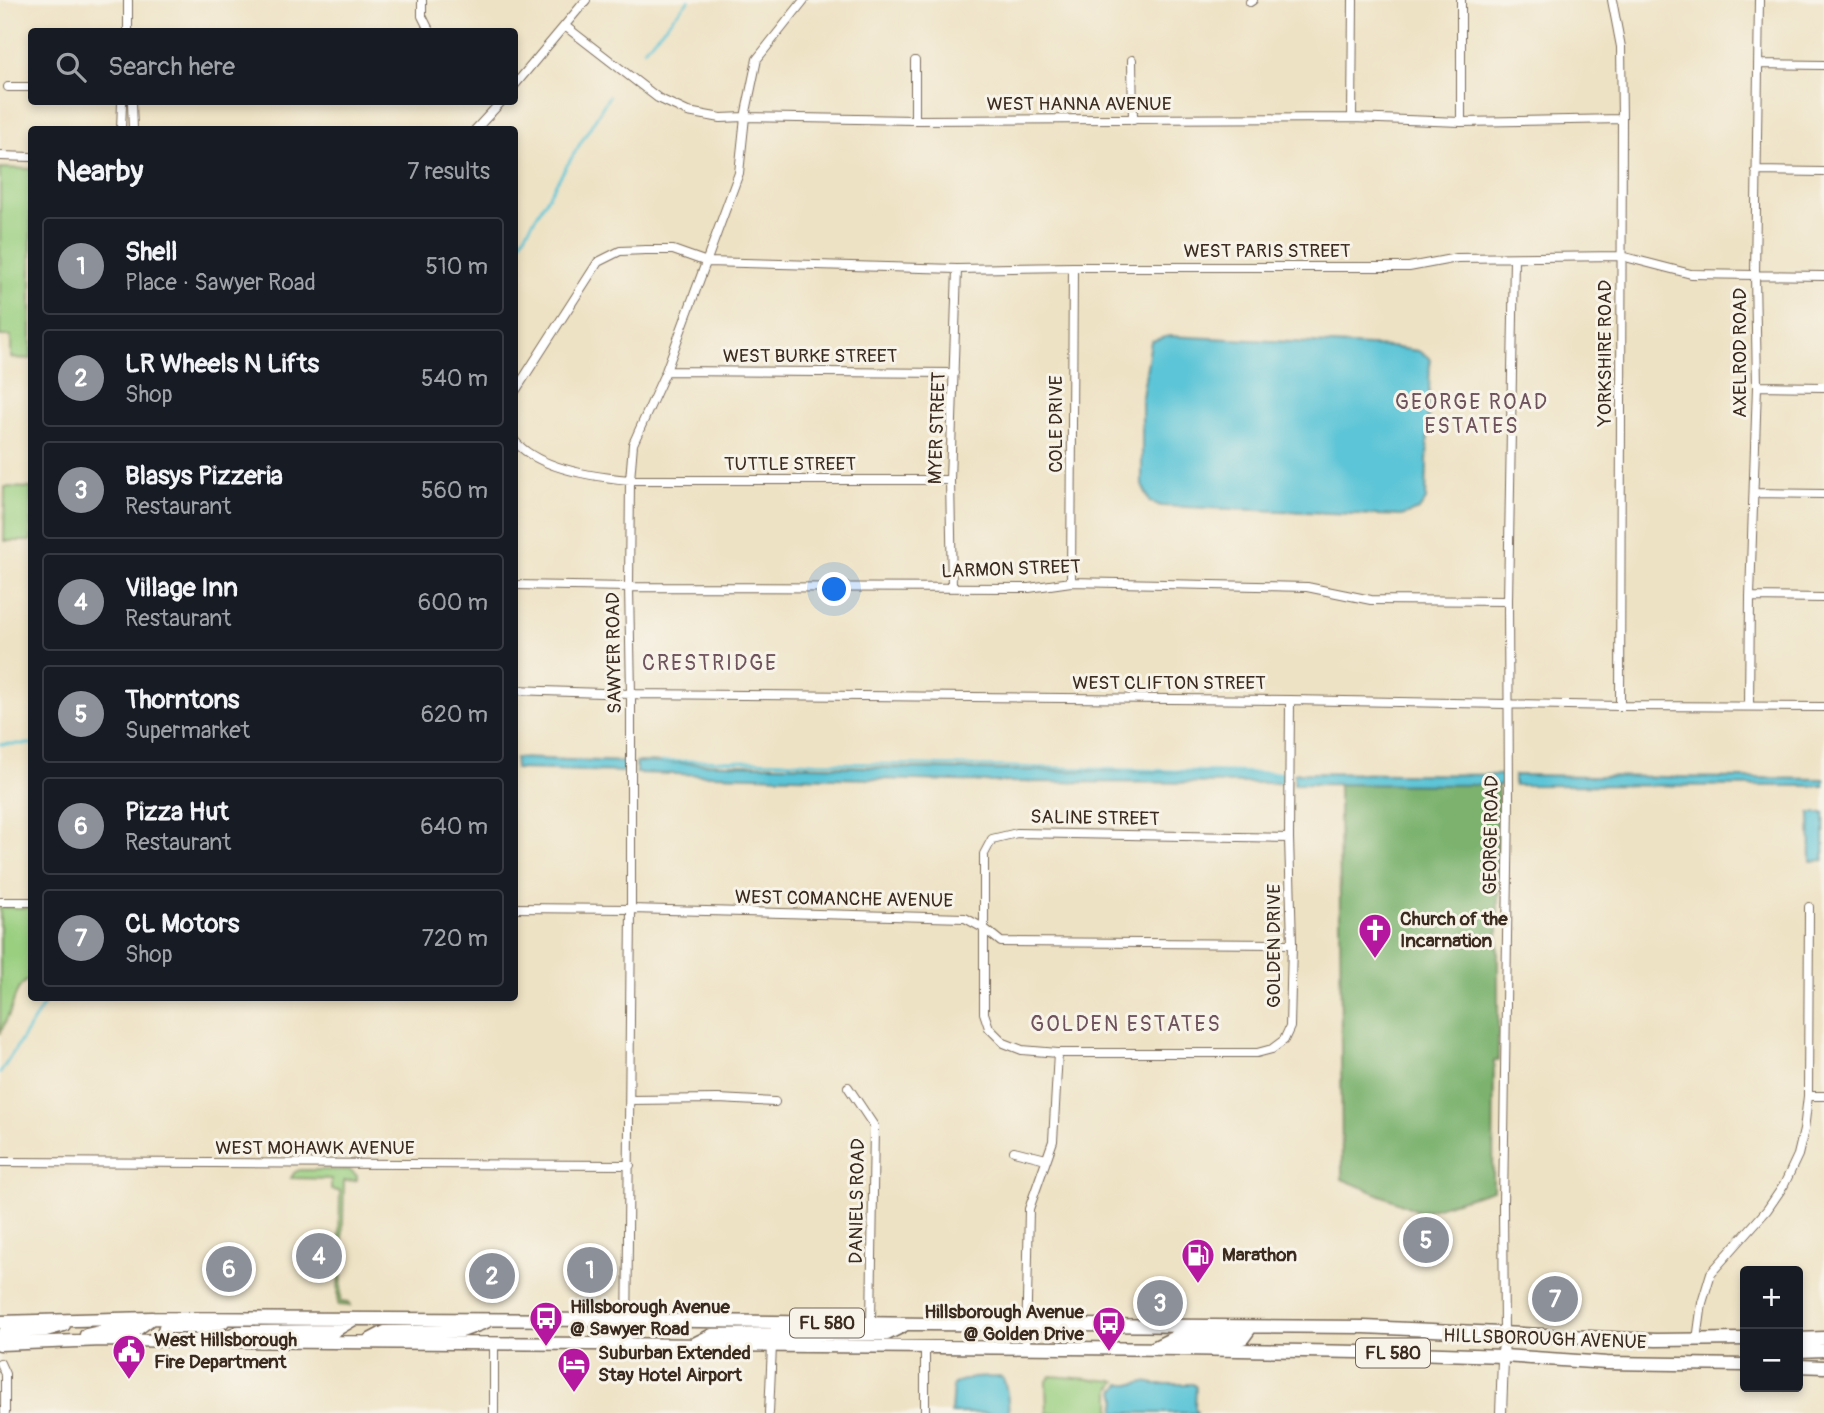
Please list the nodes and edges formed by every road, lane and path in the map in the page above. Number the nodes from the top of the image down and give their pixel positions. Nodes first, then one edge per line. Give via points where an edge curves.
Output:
1 (128, 0) edge
2 (422, 0) edge
3 (586, 0) edge
4 (804, 0) edge
5 (1353, 0) edge
6 (1461, 0) edge
7 (1612, 0) edge
8 (1759, 0) edge
9 (565, 26) junction
10 (128, 28) edge
11 (428, 28) edge
12 (1132, 60) dead end
13 (915, 61) dead end
14 (1759, 64) junction
15 (1824, 65) edge
16 (518, 81) edge
17 (8, 86) dead end
18 (28, 87) edge
19 (122, 105) edge
20 (132, 105) edge
21 (498, 105) edge
22 (745, 117) junction
23 (1352, 118) junction
24 (1622, 119) junction
25 (915, 120) junction
26 (1133, 120) junction
27 (1461, 122) junction
28 (121, 126) edge
29 (133, 126) edge
30 (479, 126) edge
31 (0, 156) edge
32 (28, 157) edge
33 (1756, 172) junction
34 (1824, 172) edge
35 (1622, 256) junction
36 (1514, 258) junction
37 (707, 262) junction
38 (1073, 267) junction
39 (957, 269) junction
40 (1755, 275) junction
41 (1824, 276) edge
42 (666, 371) junction
43 (954, 373) junction
44 (1757, 386) junction
45 (518, 387) edge
46 (1824, 387) edge
47 (518, 452) edge
48 (630, 480) junction
49 (950, 480) junction
50 (1755, 493) junction
51 (1824, 494) edge
52 (1071, 582) junction
53 (518, 585) edge
54 (629, 587) junction
55 (952, 587) junction
56 (1750, 597) junction
57 (1824, 598) edge
58 (1508, 601) junction
59 (518, 691) edge
60 (631, 694) junction
61 (1290, 700) junction
62 (1508, 703) junction
63 (1620, 706) junction
64 (1749, 706) junction
65 (1824, 707) edge
66 (1289, 838) junction
67 (0, 902) edge
68 (28, 902) edge
69 (1809, 907) dead end
70 (518, 908) edge
71 (631, 909) junction
72 (985, 929) junction
73 (1292, 944) junction
74 (1058, 1053) junction
75 (848, 1087) dead end
76 (1808, 1096) junction
77 (1824, 1096) edge
78 (630, 1100) junction
79 (775, 1101) dead end
80 (1014, 1151) dead end
81 (1046, 1159) junction
82 (0, 1162) edge
83 (630, 1165) junction
84 (152, 1318) junction
85 (81, 1319) junction
86 (237, 1319) junction
87 (355, 1319) junction
88 (492, 1319) junction
89 (627, 1320) junction
90 (0, 1322) edge
91 (793, 1322) junction
92 (871, 1324) junction
93 (908, 1324) junction
94 (1026, 1325) junction
95 (1251, 1326) junction
96 (1504, 1333) junction
97 (1824, 1338) edge
98 (1740, 1339) edge
99 (1803, 1339) edge
100 (161, 1340) junction
101 (1697, 1340) junction
102 (216, 1341) junction
103 (0, 1342) edge
104 (62, 1342) junction
105 (368, 1342) junction
106 (495, 1343) junction
107 (627, 1343) junction
108 (693, 1344) junction
109 (772, 1346) junction
110 (925, 1346) junction
111 (1026, 1348) junction
112 (1151, 1349) junction
113 (1824, 1350) edge
114 (1803, 1351) edge
115 (1503, 1356) junction
116 (1740, 1358) edge
117 (0, 1363) edge
118 (1730, 1364) junction
119 (1740, 1365) edge
120 (1803, 1366) edge
121 (1824, 1367) edge
122 (5, 1413) edge
123 (494, 1413) edge
124 (769, 1413) edge
125 (925, 1413) edge
126 (1502, 1413) edge

1 - 10 street
2 - 11 street
3 - 9 street
4 - 22 street, SAWYER ROAD via 757,58
5 - 23 street
6 - 27 street
7 - 24 street, YORKSHIRE ROAD via 1620,47
8 - 14 street, AXELROD ROAD
9 - 16 street
9 - 22 street, WEST HANNA AVENUE via 658,98 688,113
12 - 26 street
13 - 25 street
14 - 15 street
14 - 33 street, AXELROD ROAD
17 - 18 street
19 - 28 street
20 - 29 street
21 - 30 street
22 - 25 street, WEST HANNA AVENUE
22 - 37 street, SAWYER ROAD via 739,173
23 - 26 street, WEST HANNA AVENUE
23 - 27 street, WEST HANNA AVENUE
24 - 27 street, WEST HANNA AVENUE
24 - 35 street, YORKSHIRE ROAD
25 - 26 street, WEST HANNA AVENUE
31 - 32 street
33 - 34 street
33 - 40 street, AXELROD ROAD
35 - 36 street, WEST PARIS STREET
35 - 40 street, WEST PARIS STREET via 1691,274
35 - 63 street, YORKSHIRE ROAD
36 - 38 street, WEST PARIS STREET via 1457,258 1409,267
36 - 58 street, GEORGE ROAD
37 - 39 street, WEST PARIS STREET
37 - 42 street, SAWYER ROAD
37 - 45 street, WEST PARIS STREET via 673,250 646,250 620,251 598,262
38 - 39 street, WEST PARIS STREET
38 - 52 street, COLE DRIVE
39 - 43 street, MYER STREET
40 - 41 street, WEST PARIS STREET
40 - 44 street, AXELROD ROAD
42 - 43 street, WEST BURKE STREET
42 - 48 street, SAWYER ROAD via 633,444
43 - 49 street, MYER STREET
44 - 46 street
44 - 50 street, AXELROD ROAD
47 - 48 street, TUTTLE STREET via 576,472
48 - 49 street, TUTTLE STREET
48 - 54 street, SAWYER ROAD
49 - 55 street, MYER STREET
50 - 51 street
50 - 56 street, AXELROD ROAD
52 - 55 street, LARMON STREET via 1029,588
52 - 58 street, LARMON STREET via 1307,587 1371,600
53 - 54 street, LARMON STREET
54 - 55 street, LARMON STREET
54 - 60 street, SAWYER ROAD
56 - 57 street
56 - 64 street, AXELROD ROAD
58 - 62 street, GEORGE ROAD
59 - 60 street, WEST CLIFTON STREET
60 - 61 street, WEST CLIFTON STREET
60 - 71 street, SAWYER ROAD
61 - 62 street, WEST CLIFTON STREET
61 - 66 street, GOLDEN DRIVE
62 - 63 street, WEST CLIFTON STREET
62 - 96 street, GEORGE ROAD
63 - 64 street, WEST CLIFTON STREET
64 - 65 street, WEST CLIFTON STREET
66 - 72 street, SALINE STREET via 1017,832 992,839 985,854
66 - 73 street, GOLDEN DRIVE
67 - 68 street
69 - 76 street
70 - 71 street, WEST COMANCHE AVENUE
71 - 72 street, WEST COMANCHE AVENUE via 965,918
71 - 78 street, SAWYER ROAD
72 - 73 street, WEST COMANCHE AVENUE via 1001,942
72 - 74 street, SALINE STREET via 984,1013 989,1028 1004,1043 1021,1050
73 - 74 street, GOLDEN DRIVE via 1290,1027 1284,1040 1272,1049 1256,1053
74 - 81 street via 1053,1141
75 - 92 street, DANIELS ROAD via 874,1126
76 - 77 street
76 - 101 street via 1798,1155 1767,1210 1711,1273
78 - 79 street
78 - 83 street, SAWYER ROAD
80 - 81 street
81 - 94 street via 1030,1209
82 - 83 street, WEST MOHAWK AVENUE
83 - 89 street, SAWYER ROAD
84 - 85 main road, HILLSBOROUGH AVENUE / FL 580
84 - 86 main road, HILLSBOROUGH AVENUE / FL 580
84 - 104 main road via 136,1330 104,1331
85 - 90 main road, HILLSBOROUGH AVENUE / FL 580
85 - 103 main road via 46,1330 5,1332
86 - 87 main road, HILLSBOROUGH AVENUE / FL 580
86 - 100 main road via 207,1327 165,1327
87 - 88 main road, HILLSBOROUGH AVENUE / FL 580
87 - 102 main road via 334,1331 239,1332
88 - 89 main road, HILLSBOROUGH AVENUE / FL 580
88 - 105 main road via 462,1331 385,1332
89 - 91 main road, HILLSBOROUGH AVENUE / FL 580
89 - 107 street, SAWYER ROAD
91 - 92 main road, HILLSBOROUGH AVENUE / FL 580
91 - 108 main road via 773,1334 712,1335
92 - 93 main road, HILLSBOROUGH AVENUE / FL 580
93 - 94 main road, HILLSBOROUGH AVENUE / FL 580
93 - 109 main road via 887,1334 794,1334
94 - 95 main road, HILLSBOROUGH AVENUE / FL 580
94 - 111 street
95 - 96 main road, HILLSBOROUGH AVENUE / FL 580
95 - 112 main road via 1243,1338 1175,1337
96 - 101 main road, HILLSBOROUGH AVENUE / FL 580
96 - 115 street, GEORGE ROAD
97 - 99 main road
98 - 101 main road, HILLSBOROUGH AVENUE / FL 580
100 - 102 main road, HILLSBOROUGH AVENUE / FL 580
100 - 104 main road, HILLSBOROUGH AVENUE / FL 580
102 - 105 main road, HILLSBOROUGH AVENUE / FL 580
103 - 104 main road, HILLSBOROUGH AVENUE / FL 580
105 - 106 main road, HILLSBOROUGH AVENUE / FL 580
106 - 107 main road, HILLSBOROUGH AVENUE / FL 580
106 - 123 street
107 - 108 main road, HILLSBOROUGH AVENUE / FL 580
108 - 109 main road, HILLSBOROUGH AVENUE / FL 580
109 - 110 main road, HILLSBOROUGH AVENUE / FL 580
109 - 124 street
110 - 111 main road, HILLSBOROUGH AVENUE / FL 580
110 - 125 street
111 - 112 main road, HILLSBOROUGH AVENUE / FL 580
112 - 115 main road, HILLSBOROUGH AVENUE / FL 580
113 - 114 main road
115 - 118 main road, HILLSBOROUGH AVENUE / FL 580
115 - 126 street, GEORGE ROAD
116 - 118 main road
117 - 122 street via 5,1374
118 - 119 main road, HILLSBOROUGH AVENUE / FL 580
120 - 121 main road

